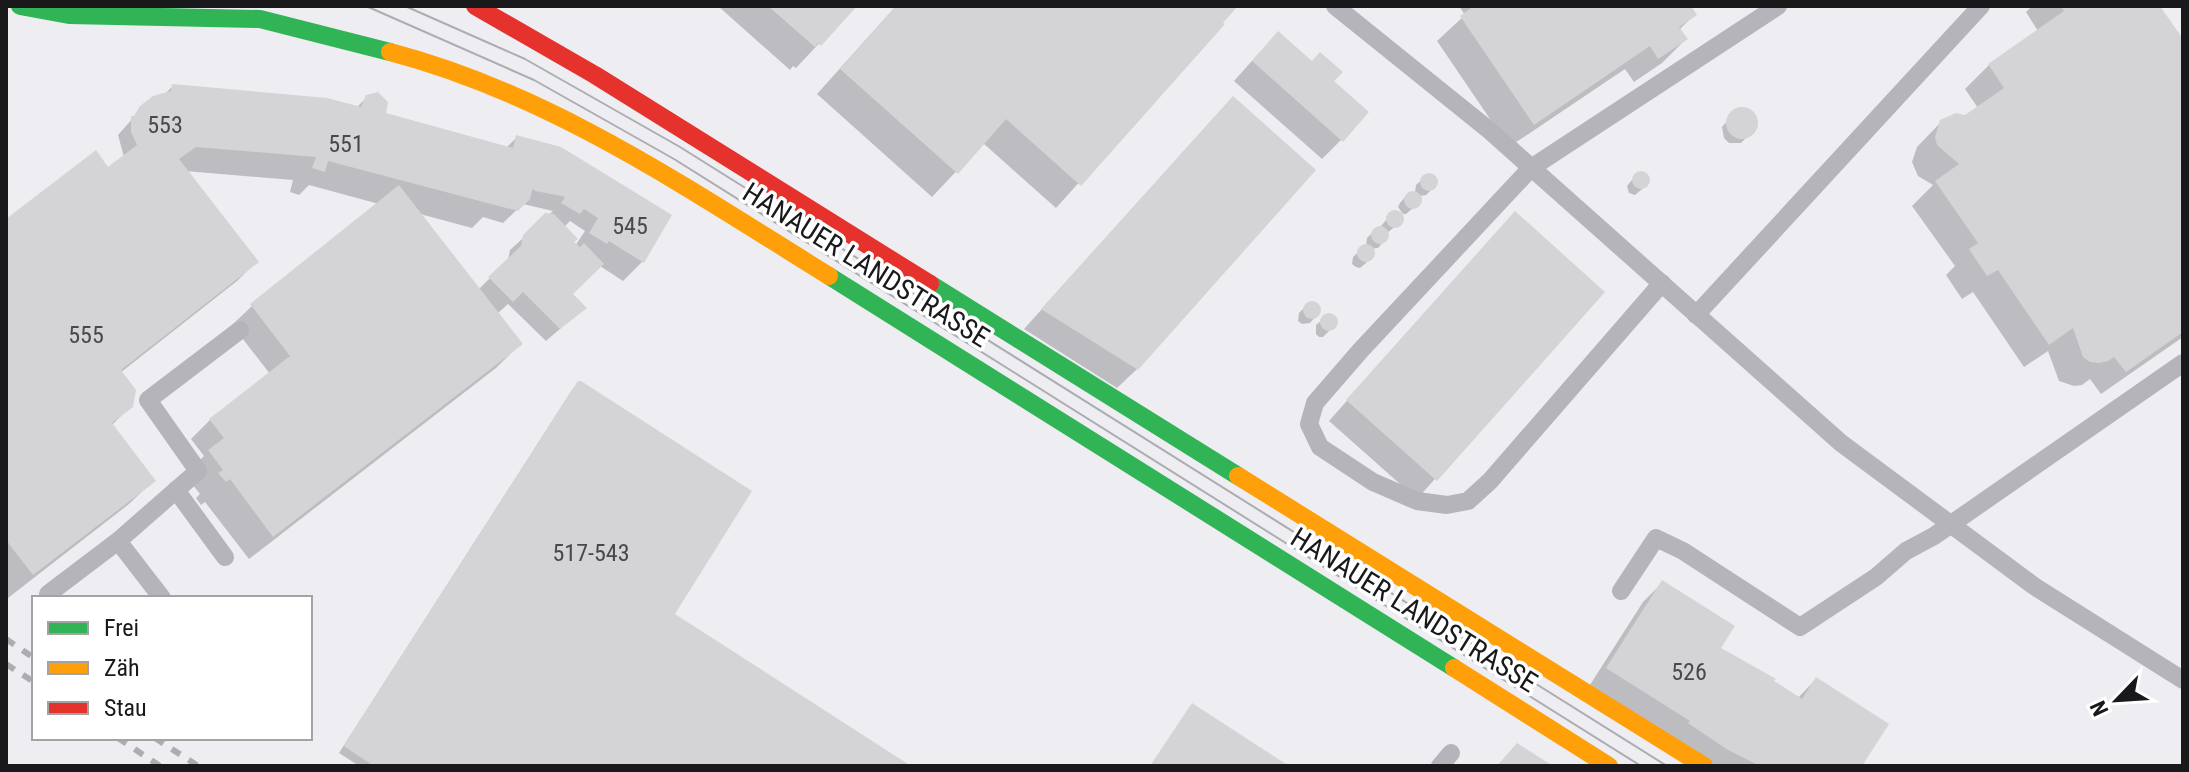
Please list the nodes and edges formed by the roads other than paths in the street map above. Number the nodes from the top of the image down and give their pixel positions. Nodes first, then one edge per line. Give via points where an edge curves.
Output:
1 (20, 6) edge
2 (475, 6) edge
3 (1335, 6) edge
4 (1778, 6) edge
5 (1981, 6) edge
6 (299, 10) dead end
7 (260, 19) junction
8 (1531, 168) junction
9 (1662, 283) junction
10 (1696, 315) junction
11 (240, 330) dead end
12 (2183, 363) edge
13 (176, 490) junction
14 (1950, 523) junction
15 (118, 541) junction
16 (225, 557) dead end
17 (1621, 591) dead end
18 (48, 594) dead end
19 (160, 596) edge
20 (2183, 680) edge
21 (1609, 766) edge
22 (1704, 766) edge

1 - 7 main road, HANAUER LANDSTRASSE via 69,15
2 - 22 main road, HANAUER LANDSTRASSE via 595,75
3 - 8 lane
4 - 8 lane
5 - 10 lane
6 - 7 main road
7 - 21 main road, HANAUER LANDSTRASSE via 403,55 504,89 577,125 959,356
8 - 9 lane
8 - 9 lane via 1315,403 1309,424 1320,447 1373,482 1417,501 1468,501
9 - 10 lane
10 - 14 lane via 1841,443
11 - 13 lane via 148,400 198,471
12 - 14 lane
13 - 15 lane
13 - 16 lane
14 - 17 lane via 1800,627 1656,538
14 - 20 lane via 2034,586
15 - 18 lane
15 - 19 lane

